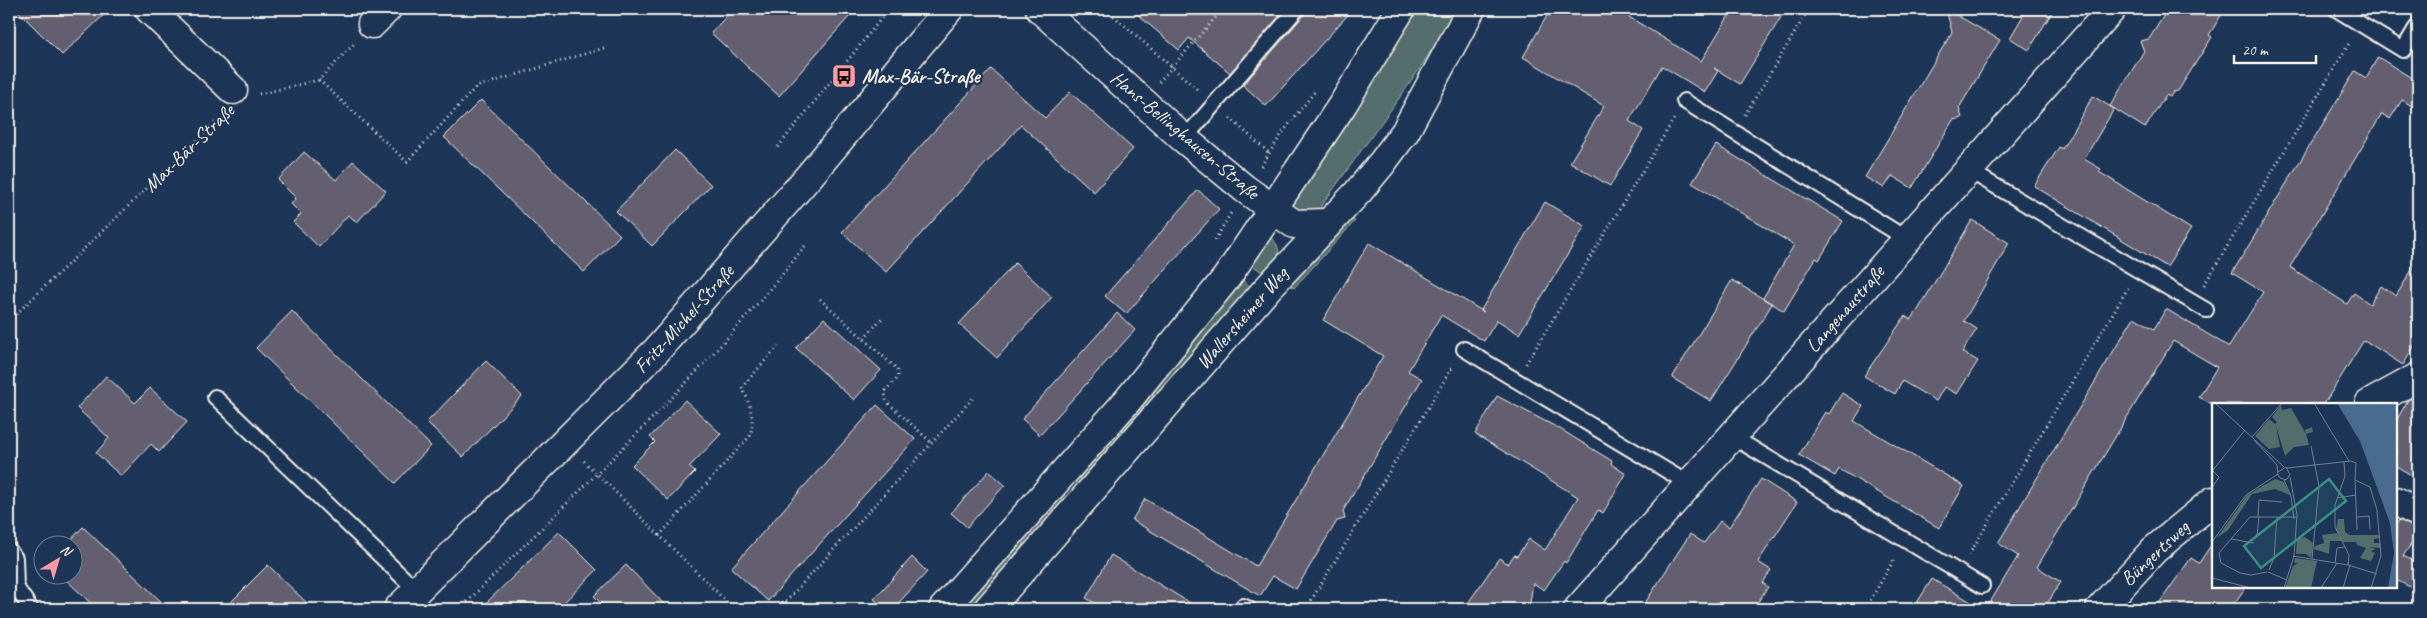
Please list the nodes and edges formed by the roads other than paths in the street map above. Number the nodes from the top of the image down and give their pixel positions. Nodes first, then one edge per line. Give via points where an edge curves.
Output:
1 (149, 9) edge
2 (948, 9) edge
3 (1297, 9) edge
4 (1401, 9) edge
5 (1471, 9) edge
6 (2112, 9) edge
7 (2336, 9) edge
8 (1053, 13) edge
9 (2418, 25) edge
10 (237, 99) road end
11 (1684, 101) road end
12 (1184, 138) junction
13 (1968, 170) junction
14 (1274, 209) junction
15 (1327, 223) junction
16 (1907, 239) junction
17 (2200, 306) road end
18 (1464, 349) road end
19 (2418, 377) edge
20 (215, 397) dead end
21 (2372, 403) edge
22 (1733, 437) junction
23 (1690, 484) junction
24 (2212, 502) edge
25 (2397, 502) edge
26 (2418, 513) edge
27 (9, 550) edge
28 (1982, 586) dead end
29 (408, 600) edge
30 (31, 609) edge
31 (943, 609) edge
32 (988, 609) edge
33 (1578, 609) edge
34 (2100, 609) edge

1 - 10 street, Max-Bär-Straße
2 - 29 street, Fritz-Michel-Straße via 689,314 630,378
3 - 12 lane
4 - 14 street, Wallersheimer Weg
5 - 15 street, Wallersheimer Weg via 1405,132 1358,192
6 - 13 street, Langenaustraße
7 - 9 lane via 2403,50
8 - 12 street, Hans-Bellinghausen-Straße
11 - 16 lane
12 - 14 street, Hans-Bellinghausen-Straße
13 - 16 street, Langenaustraße
13 - 17 lane
14 - 15 street, Hans-Bellinghausen-Straße via 1294,224
14 - 31 street, Wallersheimer Weg via 1227,277 1128,400
15 - 32 street, Wallersheimer Weg
16 - 22 street, Langenaustraße
18 - 23 lane
19 - 21 street
20 - 29 lane
22 - 23 street, Langenaustraße
22 - 28 lane
23 - 33 street, Langenaustraße
24 - 34 street, Büngertsweg via 2154,550
25 - 26 street
27 - 30 lane via 14,558 16,587

